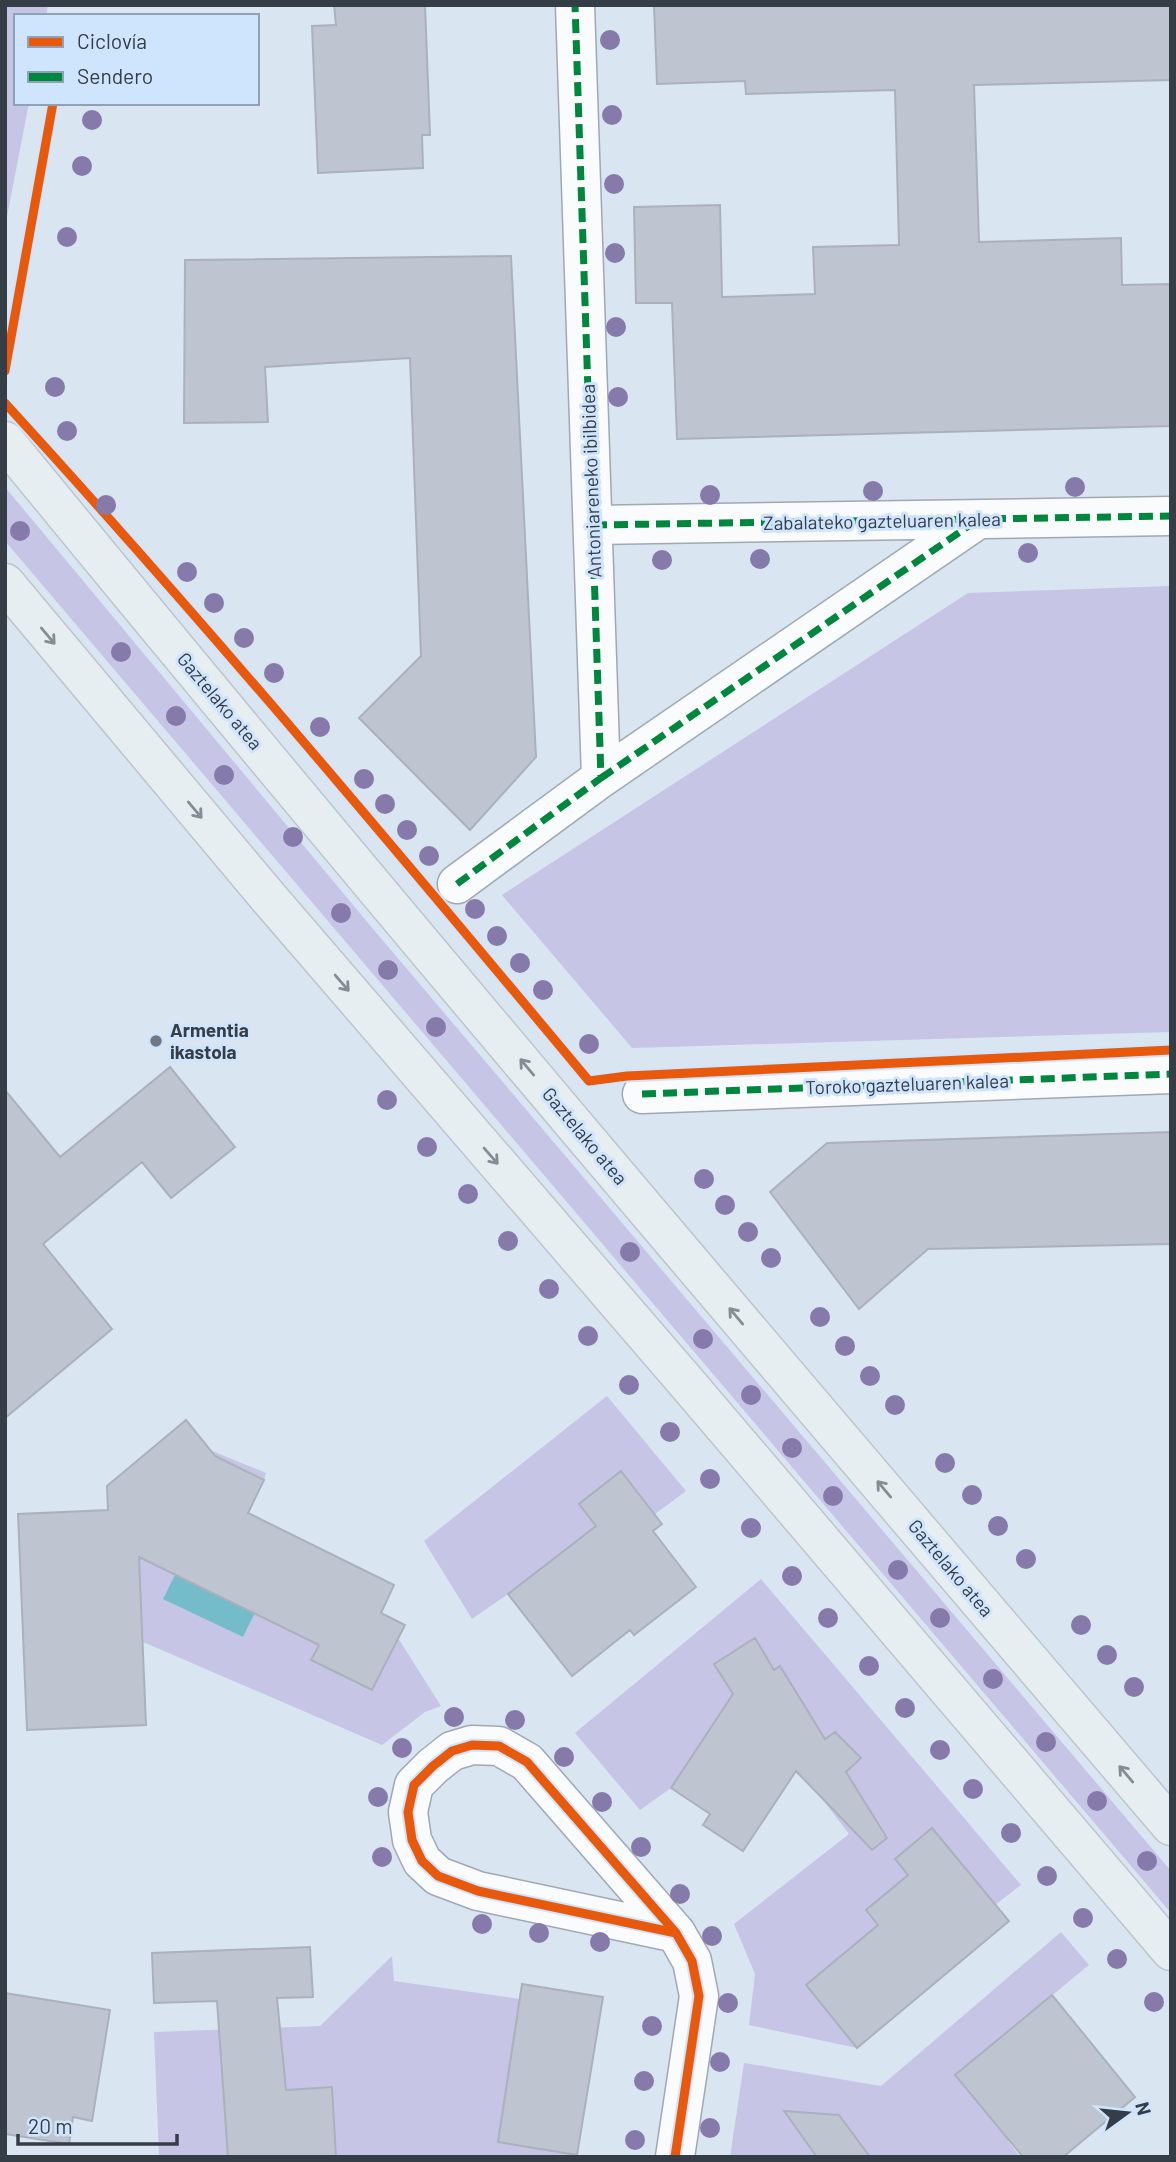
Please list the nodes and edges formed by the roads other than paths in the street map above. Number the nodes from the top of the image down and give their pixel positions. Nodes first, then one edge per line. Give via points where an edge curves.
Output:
1 (575, 5) edge
2 (5, 440) edge
3 (1171, 516) edge
4 (977, 520) junction
5 (593, 526) junction
6 (5, 583) edge
7 (601, 778) junction
8 (457, 884) dead end
9 (1171, 1074) edge
10 (642, 1094) dead end
11 (1171, 1826) edge
12 (677, 1934) junction
13 (1171, 1951) edge
14 (675, 2157) edge

1 - 5 street, Antoniareneko ibilbidea
11 -> 2 main road, Gaztelako atea via 729,1307
3 - 4 street, Zabalateko gazteluaren kalea
4 - 5 street, Zabalateko gazteluaren kalea
4 - 7 street
5 - 7 street, Antoniareneko ibilbidea
6 -> 13 main road via 268,897
7 - 8 street
9 - 10 street, Toroko gazteluaren kalea
12 - 12 street via 527,1762 499,1746 472,1745 452,1752 414,1785 408,1812 412,1840 422,1861 438,1876 478,1891
12 - 14 street via 692,1961 699,1996

